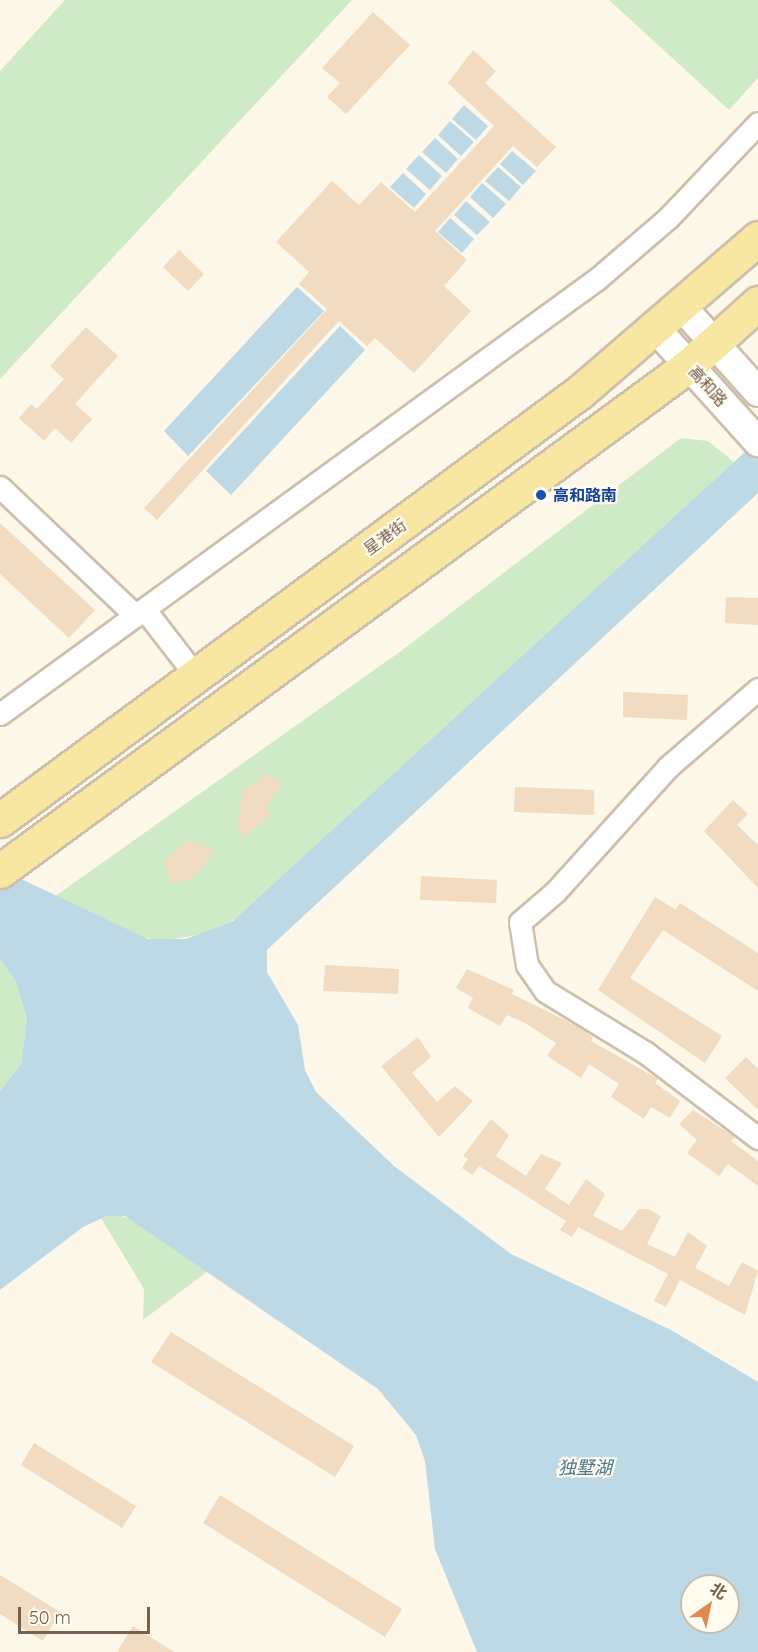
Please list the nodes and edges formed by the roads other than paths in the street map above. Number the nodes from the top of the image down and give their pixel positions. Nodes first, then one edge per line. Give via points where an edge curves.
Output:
1 (758, 123) edge
2 (758, 238) edge
3 (758, 303) edge
4 (682, 307) junction
5 (657, 330) junction
6 (715, 344) junction
7 (689, 365) junction
8 (758, 392) edge
9 (756, 439) edge
10 (0, 487) edge
11 (141, 613) junction
12 (196, 676) junction
13 (758, 689) edge
14 (0, 714) edge
15 (0, 820) edge
16 (5, 867) edge
17 (758, 1138) edge

1 - 11 street via 668,218 597,279
2 - 4 main road, 星港街
3 - 6 main road
4 - 5 main road, 星港街
4 - 6 main road, 高和路
5 - 7 main road, 高和路
5 - 12 main road, 星港街
6 - 7 main road
6 - 8 main road, 高和路
7 - 9 main road, 高和路
7 - 16 main road
10 - 11 street
11 - 12 street
11 - 14 street
12 - 15 main road, 星港街
13 - 17 street via 668,767 555,892 520,922 527,965 545,991 646,1053

